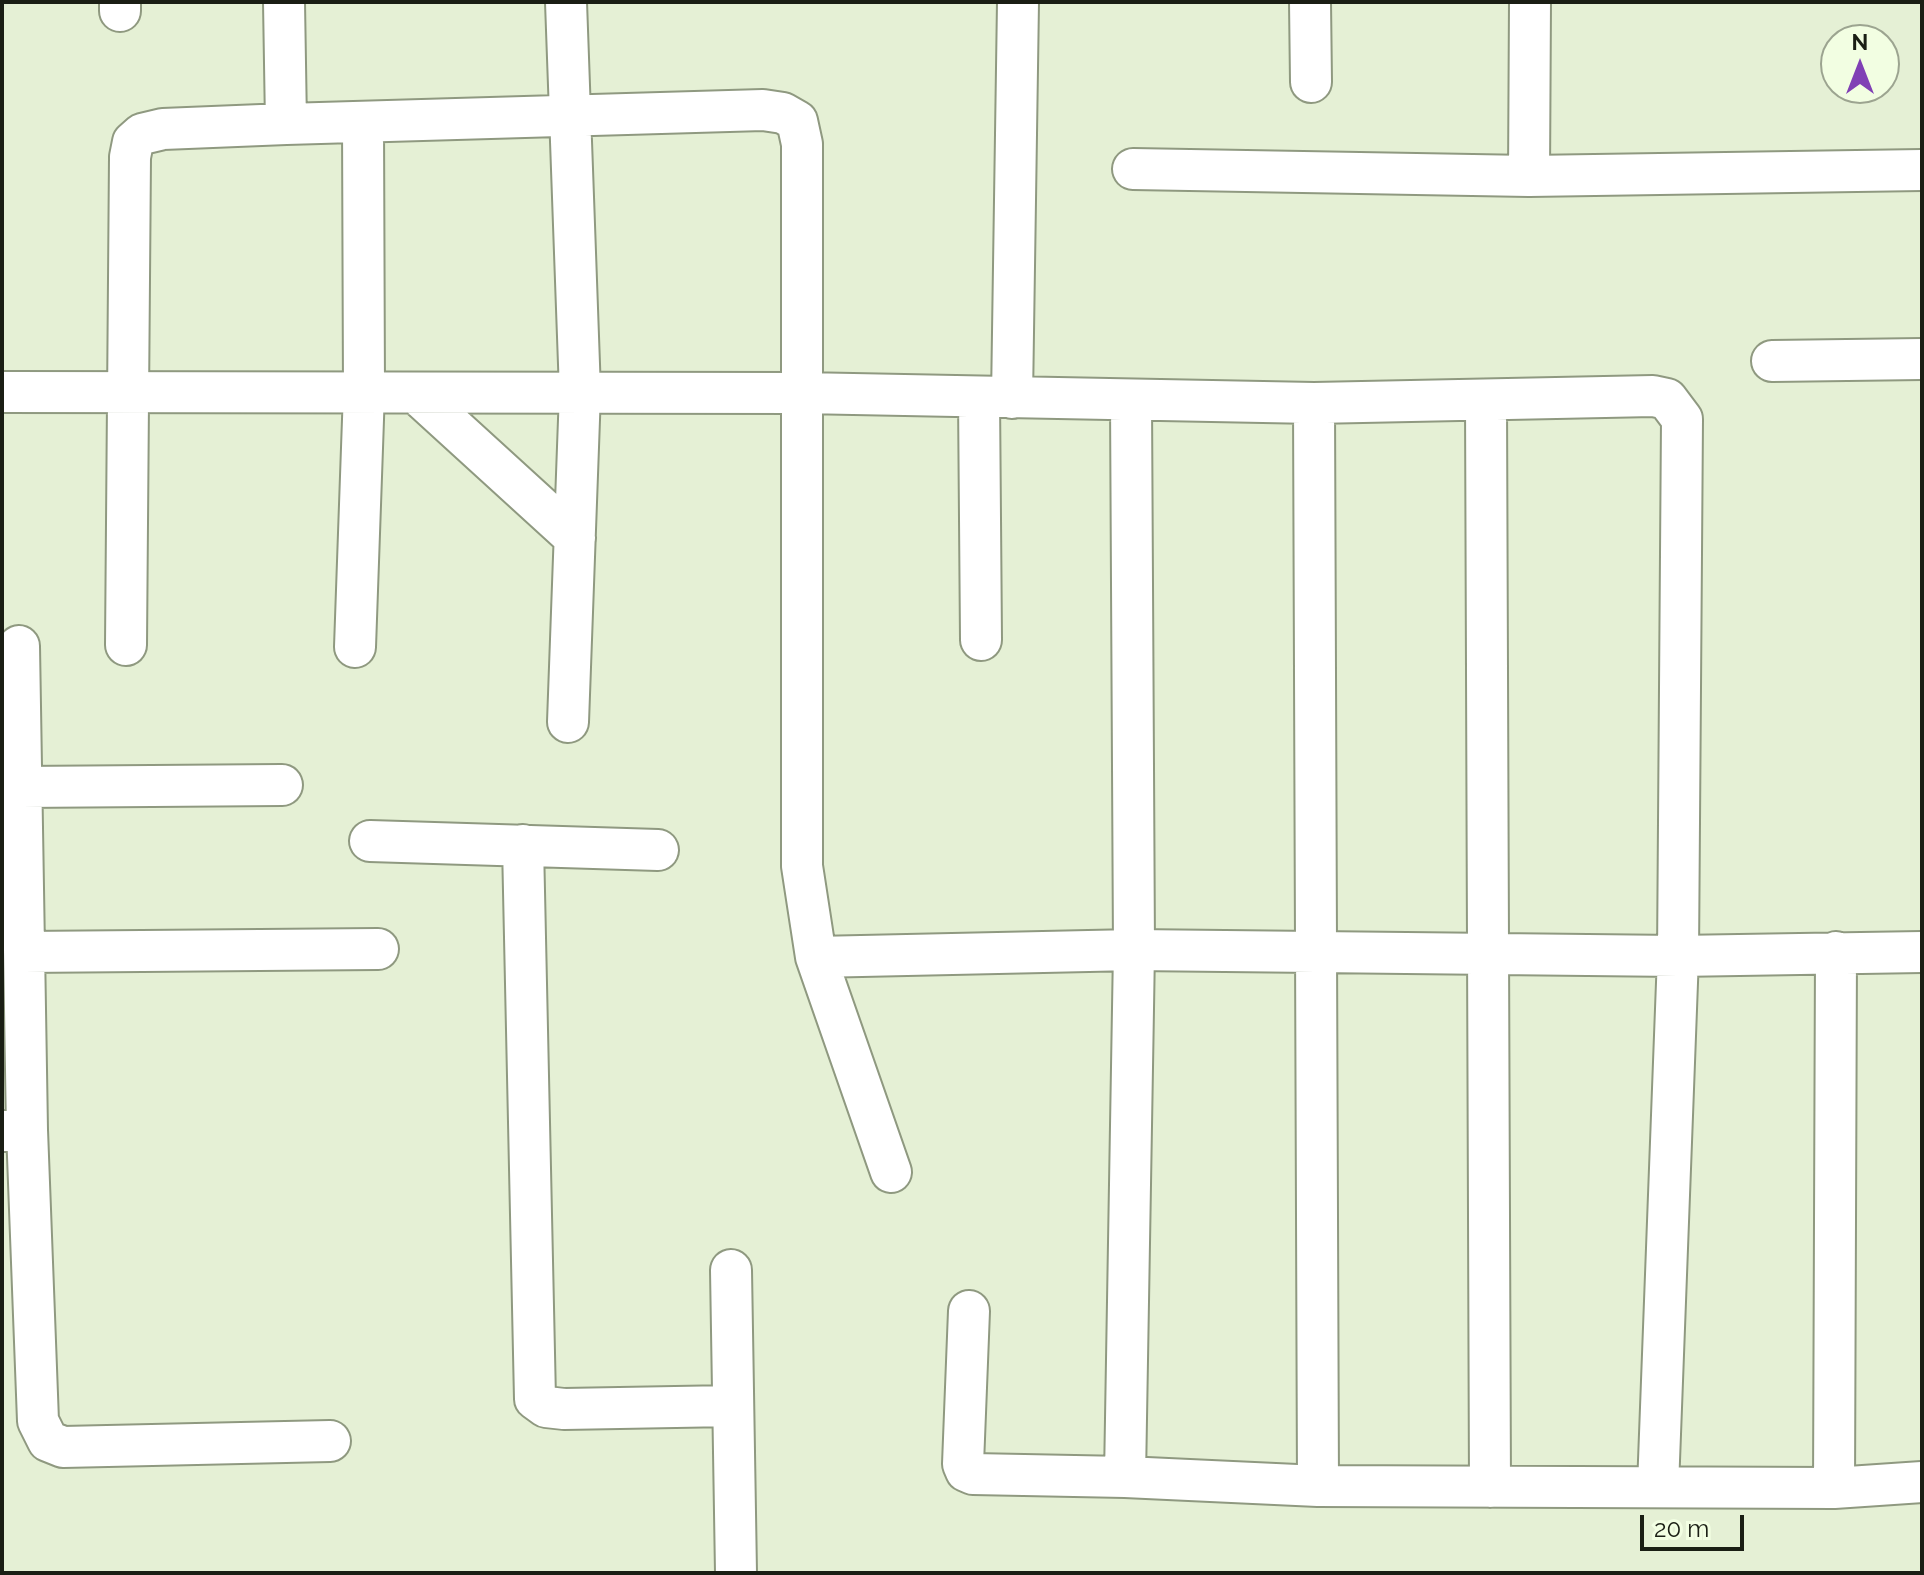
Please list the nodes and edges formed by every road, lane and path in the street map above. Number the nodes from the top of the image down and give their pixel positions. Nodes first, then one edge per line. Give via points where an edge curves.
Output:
1 (284, 2) edge
2 (566, 2) edge
3 (1018, 2) edge
4 (1310, 2) edge
5 (1530, 2) edge
6 (1311, 82) dead end
7 (570, 116) junction
8 (363, 122) junction
9 (286, 124) junction
10 (1133, 169) dead end
11 (1922, 170) edge
12 (1529, 176) junction
13 (1922, 359) edge
14 (1772, 361) dead end
15 (364, 391) junction
16 (2, 392) edge
17 (580, 392) junction
18 (130, 393) junction
19 (416, 393) junction
20 (802, 393) junction
21 (996, 398) junction
22 (1486, 400) junction
23 (1131, 401) junction
24 (1314, 403) junction
25 (575, 538) junction
26 (981, 640) dead end
27 (126, 645) dead end
28 (19, 646) dead end
29 (355, 647) dead end
30 (568, 722) dead end
31 (282, 785) dead end
32 (21, 787) junction
33 (370, 841) dead end
34 (523, 845) junction
35 (658, 850) dead end
36 (378, 949) dead end
37 (1134, 950) junction
38 (24, 952) junction
39 (1314, 952) junction
40 (1490, 952) junction
41 (1836, 952) junction
42 (1922, 952) edge
43 (1678, 956) junction
44 (816, 957) junction
45 (15, 1131) edge
46 (891, 1172) dead end
47 (731, 1270) dead end
48 (969, 1311) dead end
49 (731, 1406) junction
50 (330, 1441) dead end
51 (1125, 1477) junction
52 (1922, 1482) edge
53 (1318, 1486) junction
54 (1490, 1487) junction
55 (1658, 1487) junction
56 (1834, 1488) junction
57 (736, 1573) edge

1 - 9 street
2 - 7 street
3 - 21 street
4 - 6 street
5 - 12 street
7 - 8 street
7 - 17 street
7 - 20 street via 763,110 797,121 802,144
8 - 9 street
8 - 15 street
9 - 18 street via 163,129 133,142
10 - 12 street
11 - 12 street
13 - 14 street
15 - 18 street
15 - 19 street
15 - 29 street
16 - 18 street
17 - 19 street
17 - 20 street
17 - 25 street
18 - 27 street
19 - 25 street
20 - 21 street
20 - 44 street via 802,866
21 - 23 street
21 - 26 street
22 - 24 street
22 - 40 street
22 - 43 street via 1653,396 1667,399 1682,419
23 - 24 street
23 - 37 street
24 - 39 street
25 - 30 street
28 - 32 street
31 - 32 street
32 - 38 street
33 - 34 street
34 - 35 street
34 - 49 street via 535,1399 564,1409
36 - 38 street
37 - 39 street
37 - 44 street
37 - 51 street
38 - 45 street
39 - 40 street
39 - 53 street
40 - 43 street
40 - 54 street
41 - 42 street
41 - 43 street
41 - 56 street
43 - 55 street
44 - 46 street
45 - 50 street via 38,1421 48,1441 63,1447
47 - 49 street
48 - 51 street via 966,1471
49 - 57 street
51 - 53 street
52 - 56 street
53 - 54 street
54 - 55 street
55 - 56 street

